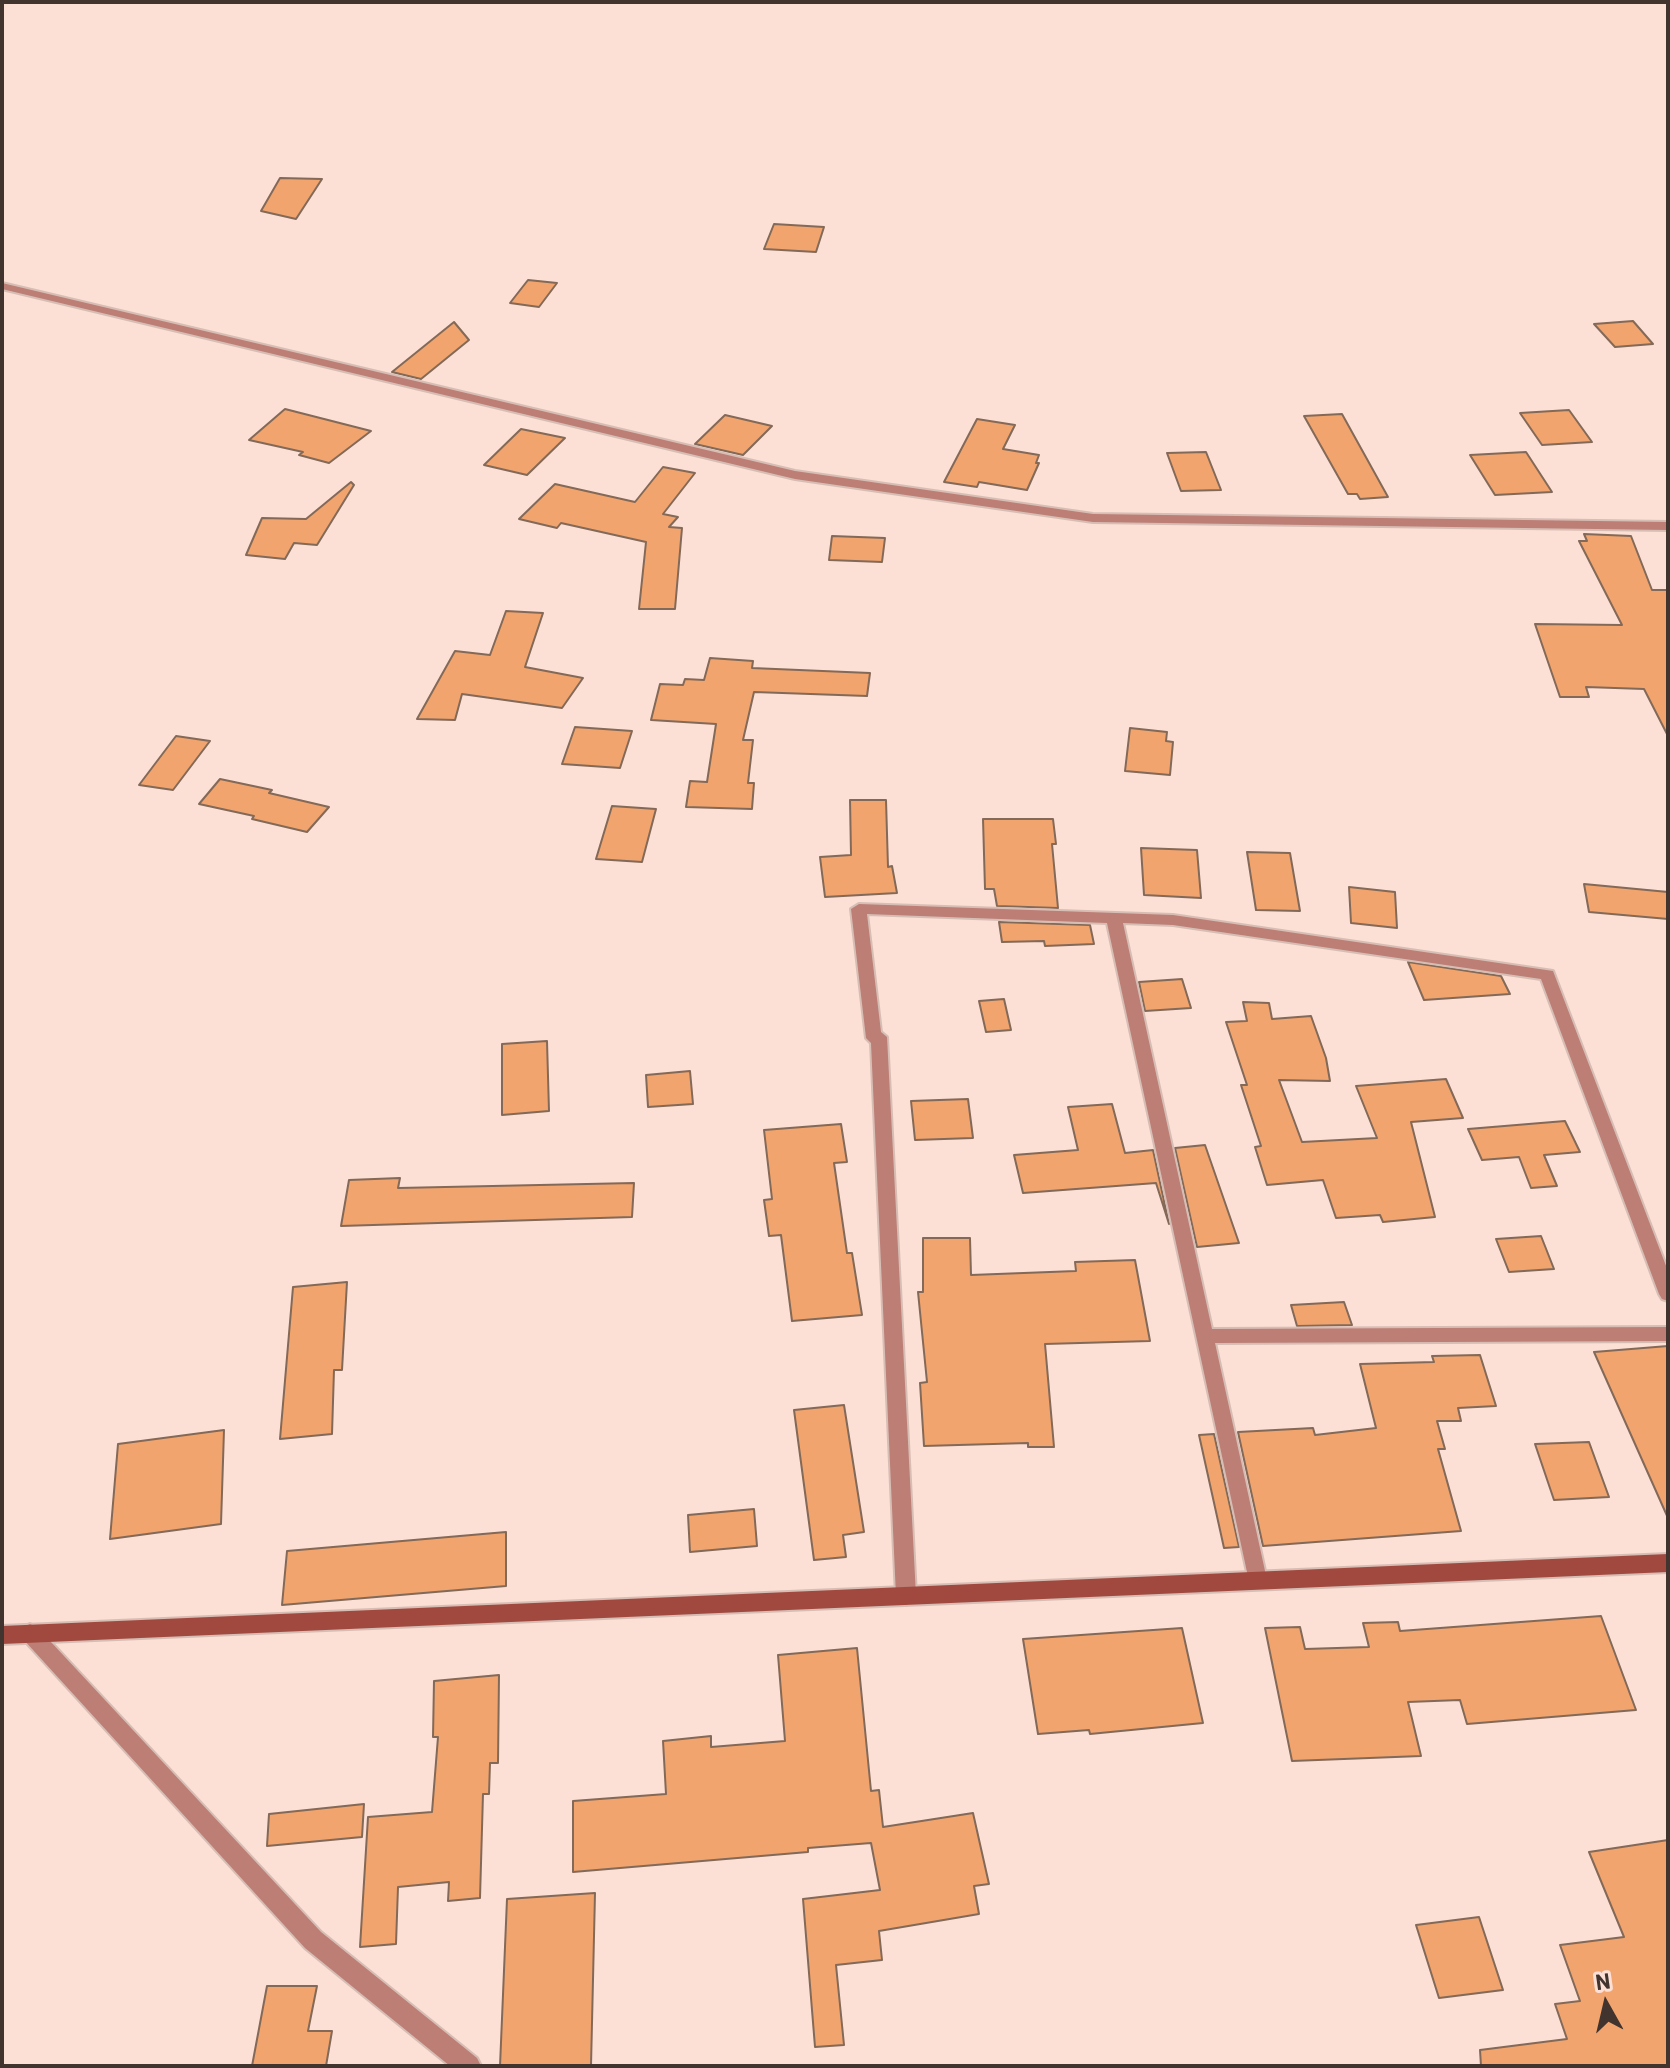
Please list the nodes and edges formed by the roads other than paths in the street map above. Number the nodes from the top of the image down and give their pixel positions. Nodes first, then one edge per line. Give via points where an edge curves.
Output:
1 (2, 286) edge
2 (1668, 526) edge
3 (1114, 918) junction
4 (1668, 1294) edge
5 (1668, 1334) edge
6 (1205, 1336) junction
7 (1668, 1563) edge
8 (1257, 1580) junction
9 (906, 1596) junction
10 (30, 1633) junction
11 (2, 1635) edge
12 (469, 2066) edge

1 - 2 street via 810,477 1093,518
3 - 4 street via 1173,920 1547,975
3 - 6 street
3 - 9 street via 859,909 874,1038 879,1037
5 - 6 street
6 - 8 street
7 - 8 main road
8 - 9 main road
9 - 10 main road
10 - 11 main road
10 - 12 street via 313,1940

